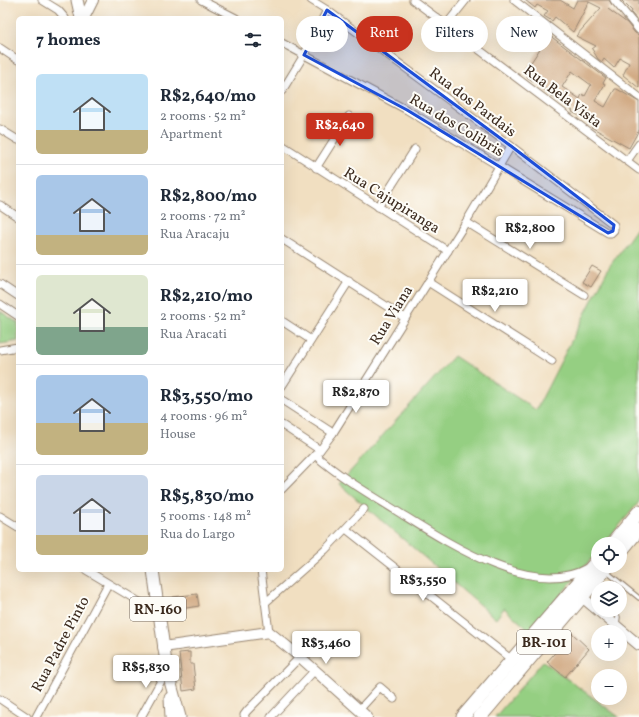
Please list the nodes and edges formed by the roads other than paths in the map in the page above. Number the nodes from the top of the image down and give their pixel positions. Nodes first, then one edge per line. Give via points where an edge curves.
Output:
1 (42, 0) edge
2 (78, 0) edge
3 (93, 0) edge
4 (201, 0) edge
5 (311, 0) edge
6 (413, 0) edge
7 (466, 0) edge
8 (514, 0) edge
9 (614, 0) edge
10 (327, 10) junction
11 (63, 16) edge
12 (82, 16) edge
13 (84, 16) edge
14 (232, 16) edge
15 (434, 16) edge
16 (453, 16) edge
17 (639, 30) edge
18 (284, 44) edge
19 (0, 48) edge
20 (482, 52) edge
21 (304, 55) junction
22 (16, 59) edge
23 (284, 88) edge
24 (639, 97) edge
25 (349, 116) dead end
26 (0, 129) edge
27 (16, 139) edge
28 (639, 144) edge
29 (284, 146) edge
30 (511, 146) junction
31 (415, 149) dead end
32 (627, 161) junction
33 (500, 166) junction
34 (316, 168) junction
35 (639, 170) edge
36 (0, 205) edge
37 (378, 207) junction
38 (16, 216) edge
39 (466, 222) junction
40 (614, 230) joint
41 (284, 240) edge
42 (448, 251) junction
43 (349, 282) junction
44 (428, 282) junction
45 (0, 284) edge
46 (16, 295) edge
47 (584, 295) dead end
48 (0, 304) edge
49 (16, 315) edge
50 (405, 318) junction
51 (284, 322) edge
52 (311, 340) junction
53 (16, 347) edge
54 (0, 350) edge
55 (552, 361) dead end
56 (284, 383) edge
57 (284, 401) edge
58 (284, 426) edge
59 (333, 433) junction
60 (318, 452) junction
61 (284, 487) edge
62 (364, 510) dead end
63 (639, 512) edge
64 (0, 516) edge
65 (16, 526) edge
66 (346, 529) junction
67 (639, 530) edge
68 (618, 537) edge
69 (627, 544) edge
70 (591, 568) edge
71 (89, 572) edge
72 (153, 572) edge
73 (260, 572) edge
74 (594, 573) edge
75 (598, 573) edge
76 (612, 573) edge
77 (108, 584) junction
78 (590, 593) edge
79 (639, 598) edge
80 (265, 603) junction
81 (158, 613) junction
82 (615, 625) edge
83 (269, 632) junction
84 (627, 635) edge
85 (639, 645) edge
86 (163, 648) junction
87 (300, 657) junction
88 (512, 660) junction
89 (167, 670) junction
90 (315, 670) junction
91 (170, 682) junction
92 (0, 699) edge
93 (394, 699) dead end
94 (363, 714) edge
95 (471, 715) edge
96 (244, 716) edge
97 (27, 717) edge
98 (36, 717) edge
99 (141, 717) edge
100 (171, 717) edge
101 (180, 717) edge
102 (271, 717) edge
103 (458, 717) edge

1 - 11 street
2 - 12 main road
3 - 13 street
4 - 14 street
5 - 10 street, Rua dos Pardais
6 - 15 street, Rua Bela Vista
7 - 16 street
8 - 24 street
9 - 17 street
10 - 21 street
10 - 30 street, Rua dos Pardais
18 - 21 street, Rua dos Colibris
19 - 22 street
20 - 32 street, Rua Bela Vista
21 - 23 street
21 - 33 street, Rua dos Colibris via 407,110
25 - 34 street
26 - 27 street
28 - 32 street
29 - 34 street, Rua Cajupiranga
30 - 33 street, Rua Viana
30 - 40 street, Rua dos Pardais via 614,225
31 - 37 street
32 - 35 street, Rua Bela Vista
33 - 39 street, Rua Viana
33 - 40 street, Rua dos Colibris via 608,233
34 - 37 street, Rua Cajupiranga
36 - 38 street
37 - 42 street, Rua Cajupiranga
39 - 42 street, Rua Viana
39 - 47 street
41 - 43 street
42 - 44 street, Rua Viana
43 - 50 street
43 - 52 street
44 - 50 street, Rua Viana
44 - 55 street
45 - 46 street
48 - 49 street
50 - 59 street, Rua Viana
51 - 52 street
52 - 56 street
53 - 54 street
57 - 59 street
58 - 60 street
59 - 60 street, Rua Viana
60 - 61 street, Rua Viana
60 - 70 street via 332,470 442,539 479,558 524,574 545,577
62 - 66 street
63 - 68 highway
64 - 65 street
66 - 80 street
66 - 88 street
67 - 69 highway
71 - 77 street
72 - 81 main road, RN-160
73 - 80 street
74 - 88 highway, BR-101
75 - 78 highway, BR-101
76 - 79 lane
77 - 81 street
77 - 98 street, Rua Padre Pinto
78 - 82 street
78 - 95 highway, BR-101
80 - 83 street
81 - 86 main road, RN-160
83 - 86 street
83 - 87 street
84 - 85 street
86 - 89 main road, RN-160
87 - 90 street
87 - 96 street
88 - 95 highway, BR-101
89 - 91 main road, RN-160
89 - 99 street
90 - 94 street
90 - 102 street
91 - 100 main road, RN-160
91 - 101 main road, RN-160
92 - 97 street
93 - 94 street via 380,687
95 - 103 main road via 462,711

